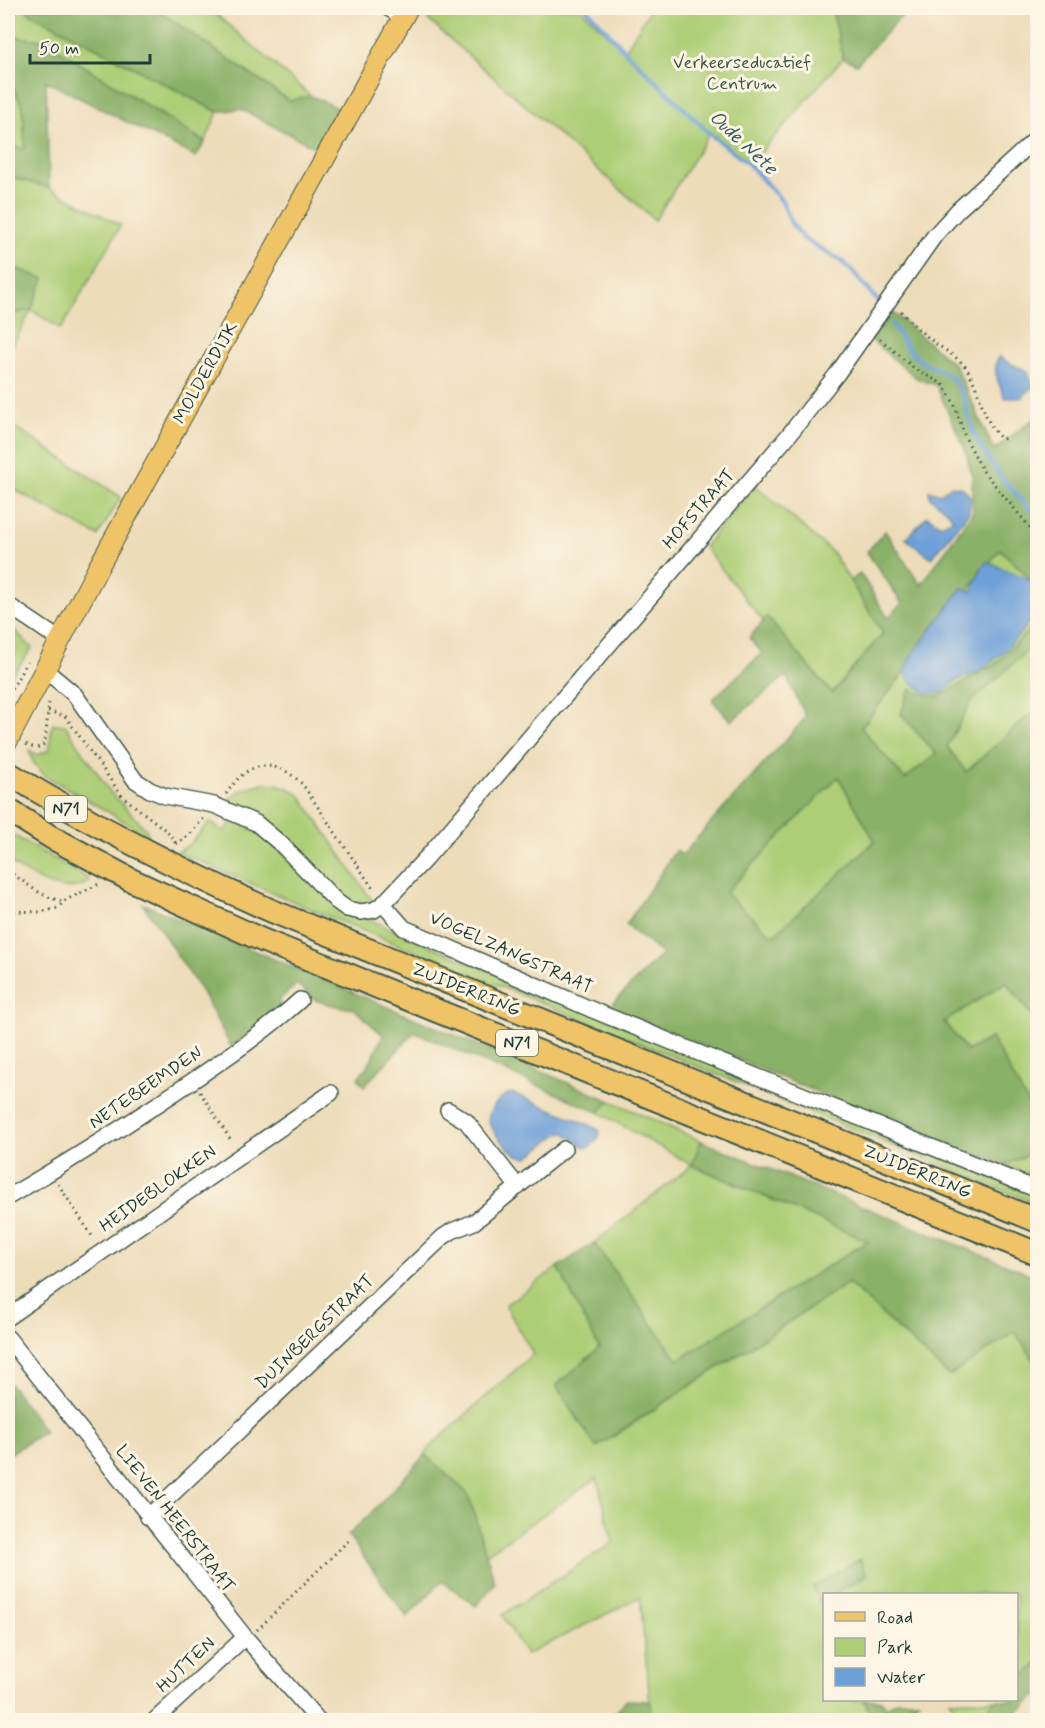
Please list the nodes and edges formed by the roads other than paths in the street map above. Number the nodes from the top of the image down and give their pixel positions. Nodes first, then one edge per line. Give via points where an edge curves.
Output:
1 (400, 10) edge
2 (1038, 137) edge
3 (8, 605) edge
4 (60, 640) junction
5 (44, 669) junction
6 (9, 737) edge
7 (8, 773) edge
8 (8, 810) edge
9 (383, 904) junction
10 (300, 1000) dead end
11 (331, 1093) dead end
12 (448, 1110) dead end
13 (564, 1149) dead end
14 (518, 1187) junction
15 (1038, 1190) edge
16 (8, 1197) edge
17 (1038, 1221) edge
18 (1038, 1254) edge
19 (8, 1317) edge
20 (8, 1338) edge
21 (148, 1517) junction
22 (246, 1639) junction
23 (154, 1720) edge
24 (318, 1720) edge

1 - 4 main road, MOLDERDIJK
2 - 9 street, HOFSTRAAT via 935,235 788,436
3 - 4 street
4 - 5 main road, MOLDERDIJK
5 - 6 main road, MOLDERDIJK
5 - 9 street via 75,694 135,780 165,796 214,805 255,824 347,909 361,912
7 - 17 highway, ZUIDERRING / N71 via 126,842 272,911
8 - 18 highway, ZUIDERRING / N71 via 131,880 262,940
9 - 15 street, VOGELZANGSTRAAT via 404,928 595,1011
10 - 16 street, NETEBEEMDEN via 269,1027 93,1148
11 - 19 street, HEIDEBLOKKEN
12 - 14 street via 466,1121
13 - 14 street, DUINBERGSTRAAT
14 - 21 street, DUINBERGSTRAAT via 474,1222 443,1238
20 - 21 street, LIEVEN HEERSTRAAT
21 - 22 street, LIEVEN HEERSTRAAT
22 - 23 street, HUTTEN
22 - 24 street, LIEVEN HEERSTRAAT

